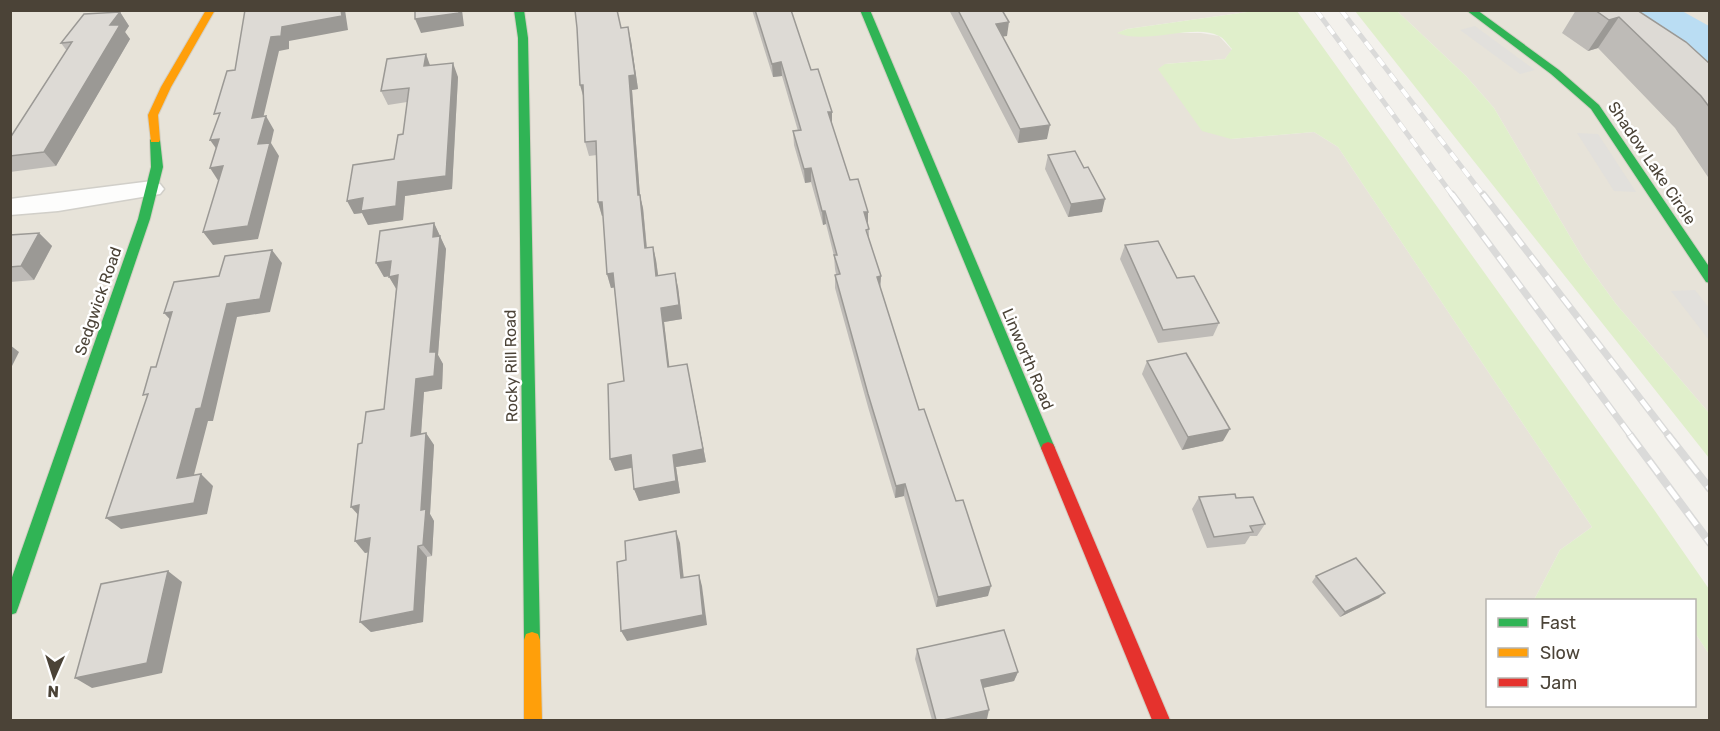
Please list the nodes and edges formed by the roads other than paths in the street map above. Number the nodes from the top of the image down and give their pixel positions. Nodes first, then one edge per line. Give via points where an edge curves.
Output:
1 (211, 10) edge
2 (519, 10) edge
3 (865, 10) edge
4 (1470, 10) edge
5 (152, 189) junction
6 (10, 207) edge
7 (1710, 279) edge
8 (10, 608) edge
9 (533, 720) edge
10 (1161, 720) edge

1 - 5 street, Sedgwick Road via 153,115 157,167
2 - 9 street, Rocky Rill Road via 523,50
3 - 10 street, Linworth Road
4 - 7 street, Shadow Lake Circle via 1556,72 1595,107
5 - 6 street
5 - 8 street, Sedgwick Road

